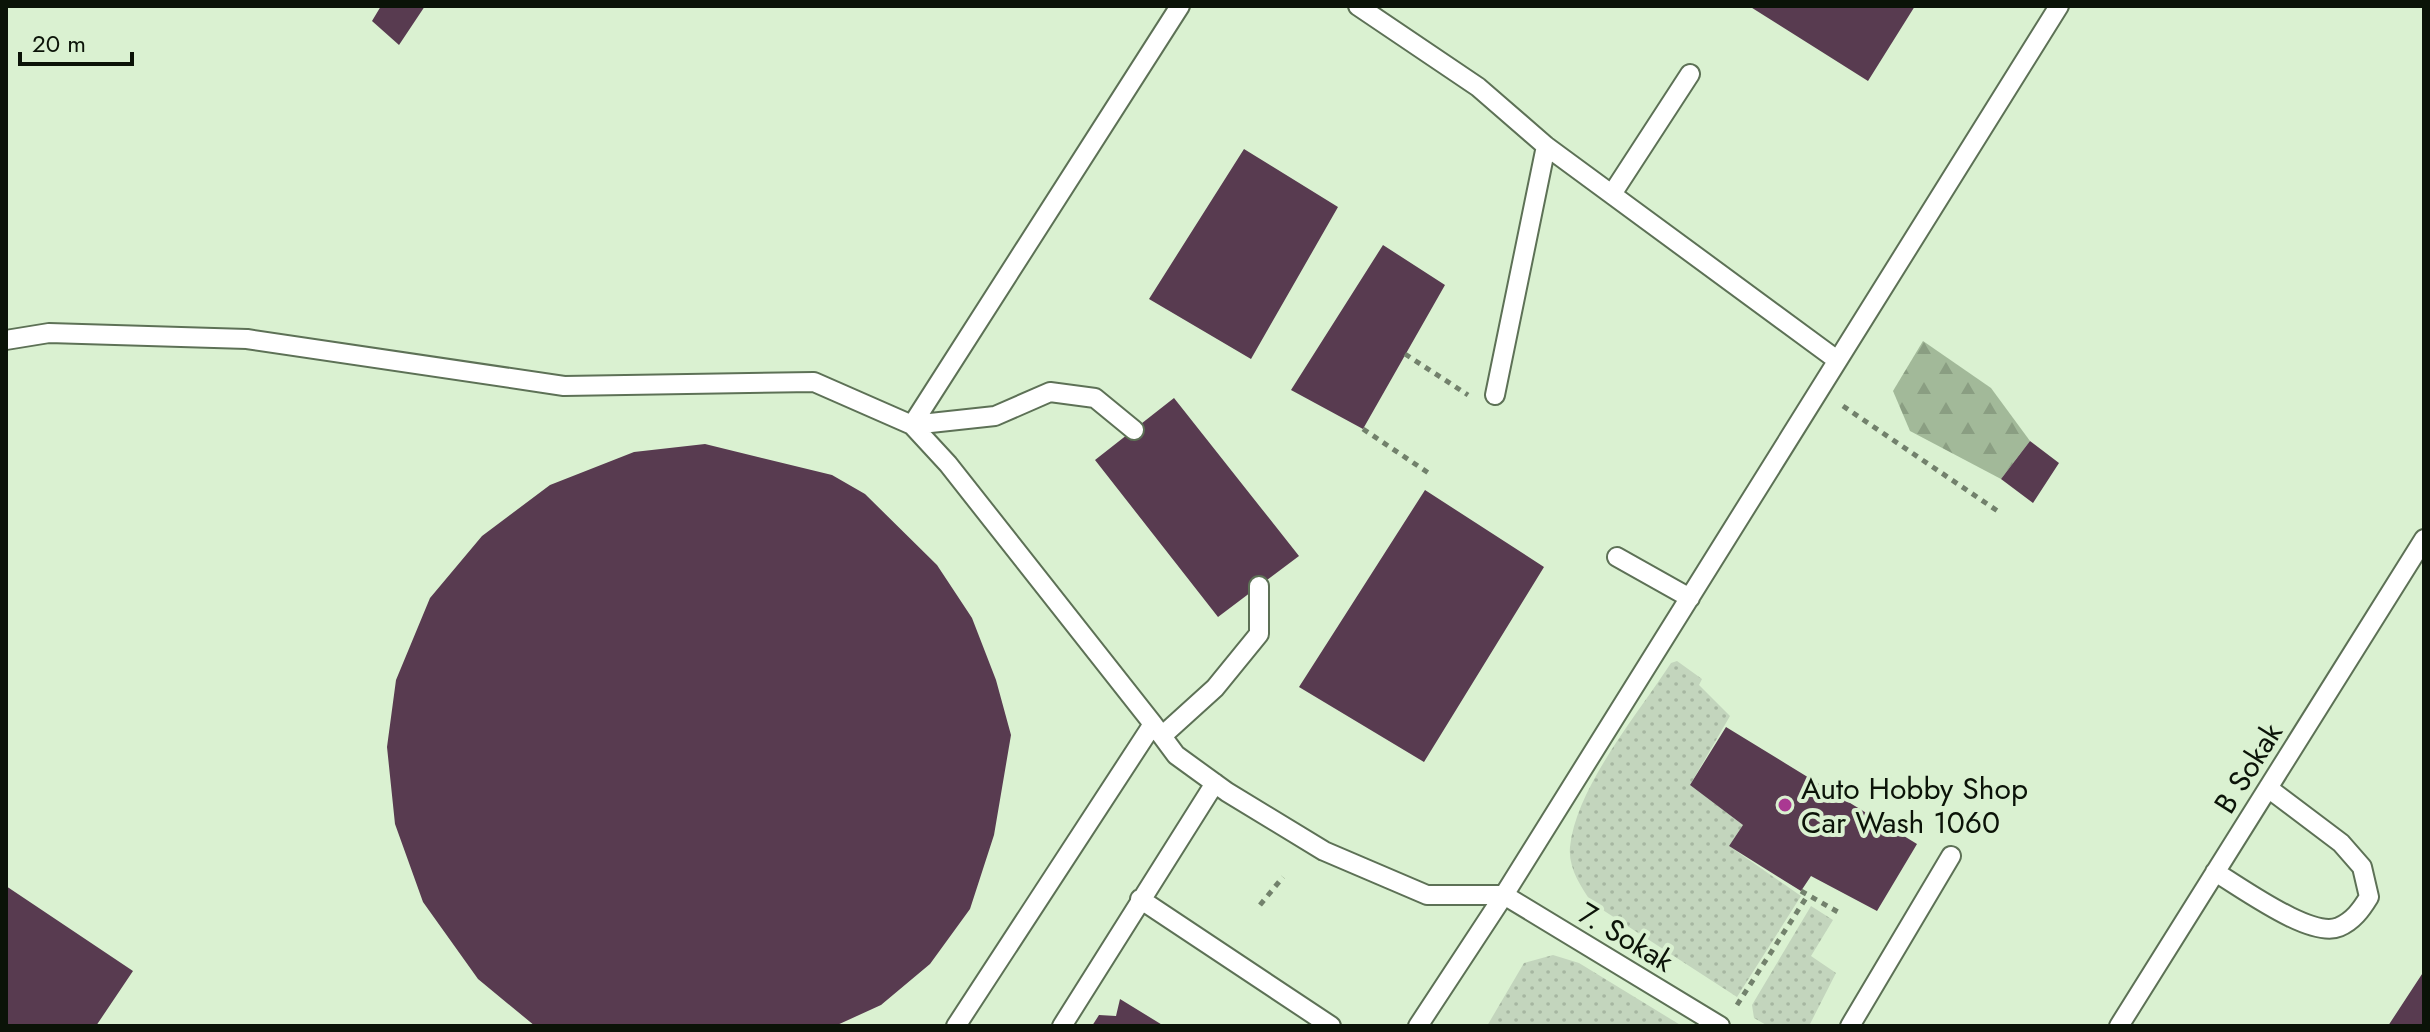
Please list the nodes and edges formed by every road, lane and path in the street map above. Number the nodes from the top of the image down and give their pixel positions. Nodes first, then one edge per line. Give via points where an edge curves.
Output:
1 (1180, 6) edge
2 (1358, 6) edge
3 (2059, 6) edge
4 (1690, 74) dead end
5 (1546, 146) junction
6 (1612, 194) junction
7 (6, 340) edge
8 (1405, 354) dead end
9 (1837, 360) junction
10 (1819, 389) junction
11 (1495, 395) dead end
12 (1477, 400) dead end
13 (912, 425) junction
14 (1363, 429) dead end
15 (1134, 430) dead end
16 (1430, 474) dead end
17 (1999, 512) dead end
18 (2424, 539) edge
19 (1617, 557) dead end
20 (1259, 586) dead end
21 (1690, 598) junction
22 (1158, 730) junction
23 (1215, 783) junction
24 (2268, 788) junction
25 (1951, 856) dead end
26 (2215, 872) junction
27 (1283, 877) dead end
28 (1801, 891) dead end
29 (1504, 895) junction
30 (1808, 895) junction
31 (1140, 899) junction
32 (1260, 905) dead end
33 (1838, 912) dead end
34 (1726, 1019) edge
35 (956, 1026) edge
36 (1062, 1026) edge
37 (1331, 1026) edge
38 (1418, 1026) edge
39 (1850, 1026) edge
40 (2119, 1026) edge

1 - 13 lane
2 - 5 lane via 1478,87
3 - 9 lane
4 - 6 lane
5 - 6 lane
5 - 11 lane
6 - 9 lane
7 - 13 lane via 49,333 247,339 564,386 814,382
8 - 12 path
9 - 10 lane
10 - 17 path
10 - 21 lane
13 - 15 lane via 995,416 1050,392 1095,398
13 - 22 lane
14 - 16 path
18 - 24 lane, B Sokak
19 - 21 lane
20 - 22 lane via 1259,634 1215,688
21 - 29 lane
22 - 23 lane via 1176,755
22 - 35 lane
23 - 29 lane via 1324,851 1427,895
23 - 31 lane
24 - 26 lane, B Sokak
24 - 26 lane via 2341,843 2362,867 2369,897 2359,914 2336,929 2306,926
25 - 39 lane
26 - 40 lane, B Sokak
27 - 32 path
28 - 30 path
29 - 34 lane, 7. Sokak
29 - 38 lane
30 - 33 path
30 - 34 path
31 - 36 lane
31 - 37 lane

